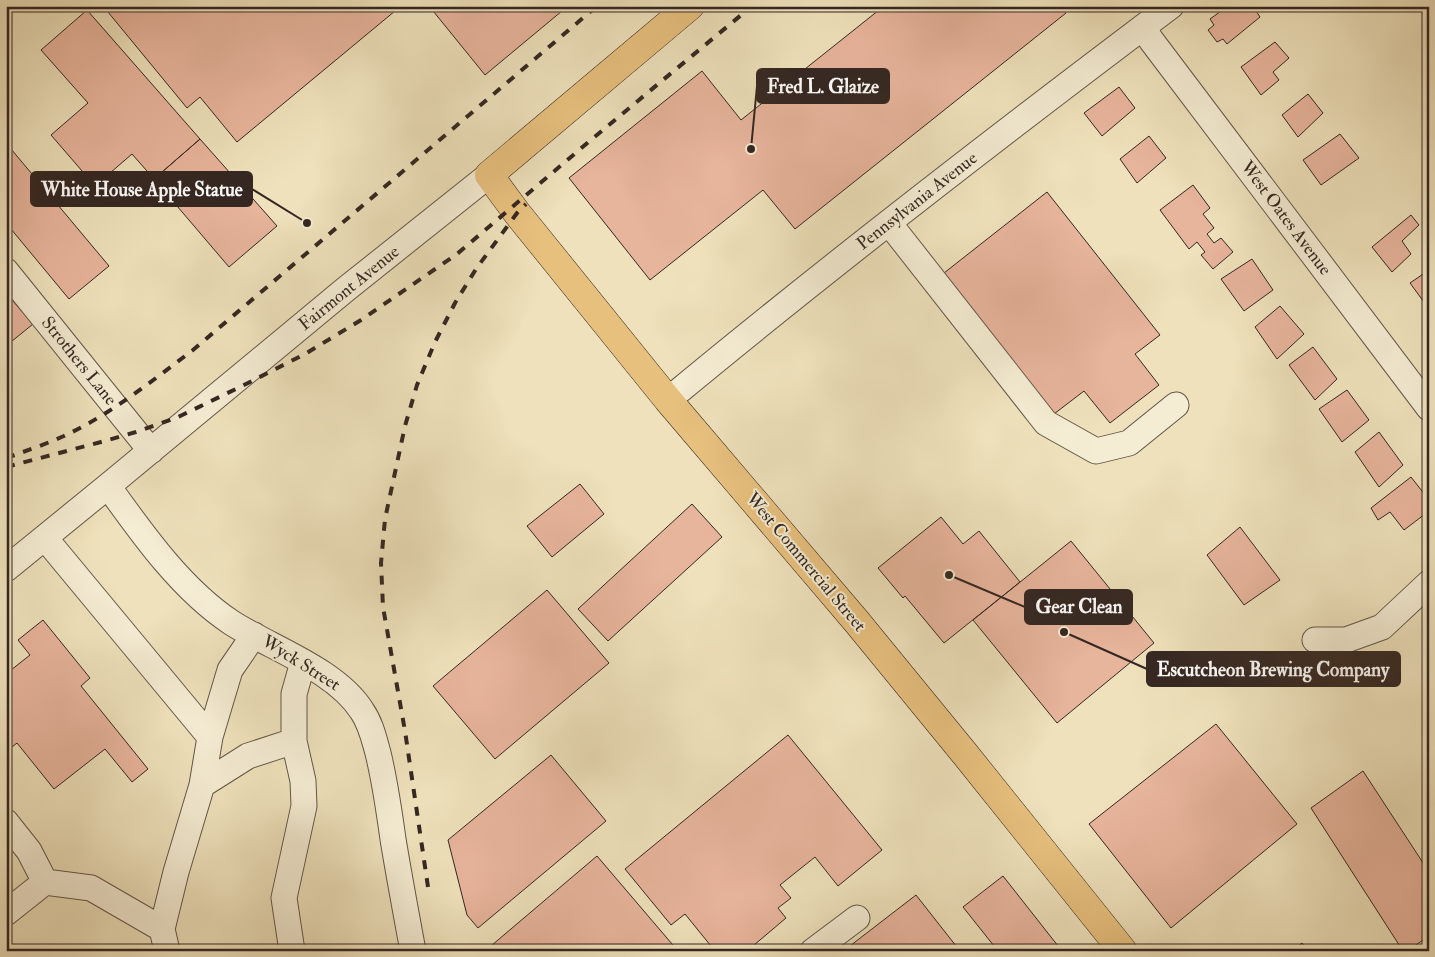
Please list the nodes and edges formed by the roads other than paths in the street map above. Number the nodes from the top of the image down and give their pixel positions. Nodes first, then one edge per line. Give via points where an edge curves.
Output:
1 (690, 6) edge
2 (1171, 6) edge
3 (1143, 27) junction
4 (489, 175) junction
5 (889, 223) junction
6 (6, 271) edge
7 (668, 400) junction
8 (1176, 405) dead end
9 (1429, 408) edge
10 (151, 451) junction
11 (108, 486) junction
12 (44, 538) junction
13 (6, 569) edge
14 (1429, 582) edge
15 (254, 635) junction
16 (1315, 640) dead end
17 (303, 662) junction
18 (210, 737) junction
19 (294, 741) junction
20 (202, 785) junction
21 (6, 822) edge
22 (45, 882) junction
23 (6, 913) edge
24 (857, 918) dead end
25 (165, 940) edge
26 (292, 951) edge
27 (413, 951) edge
28 (813, 951) edge
29 (1123, 951) edge

1 - 4 main road, Fairmont Avenue
2 - 3 street, Pennsylvania Avenue
3 - 5 street, Pennsylvania Avenue
3 - 9 street, West Oates Avenue
4 - 7 main road, West Commercial Street
4 - 10 street, Fairmont Avenue
5 - 7 street, Pennsylvania Avenue
5 - 8 street via 1046,423 1096,451 1129,443
6 - 10 street, Strothers Lane
7 - 29 main road, West Commercial Street via 857,622
10 - 11 street, Fairmont Avenue
11 - 12 street, Fairmont Avenue
11 - 15 street, Wyck Street via 190,588 232,623
12 - 13 street, Fairmont Avenue
12 - 18 street
14 - 16 street via 1382,627 1346,640
15 - 17 street, Wyck Street
15 - 18 street via 230,670
17 - 19 street via 294,694
17 - 27 street, Wyck Street via 336,682 351,696 372,731 385,782
18 - 20 street
19 - 20 street via 248,756
19 - 26 street via 303,781 304,806 284,898
20 - 25 street via 176,872
21 - 22 street via 29,851
22 - 23 street
22 - 25 street via 92,888
24 - 28 street

